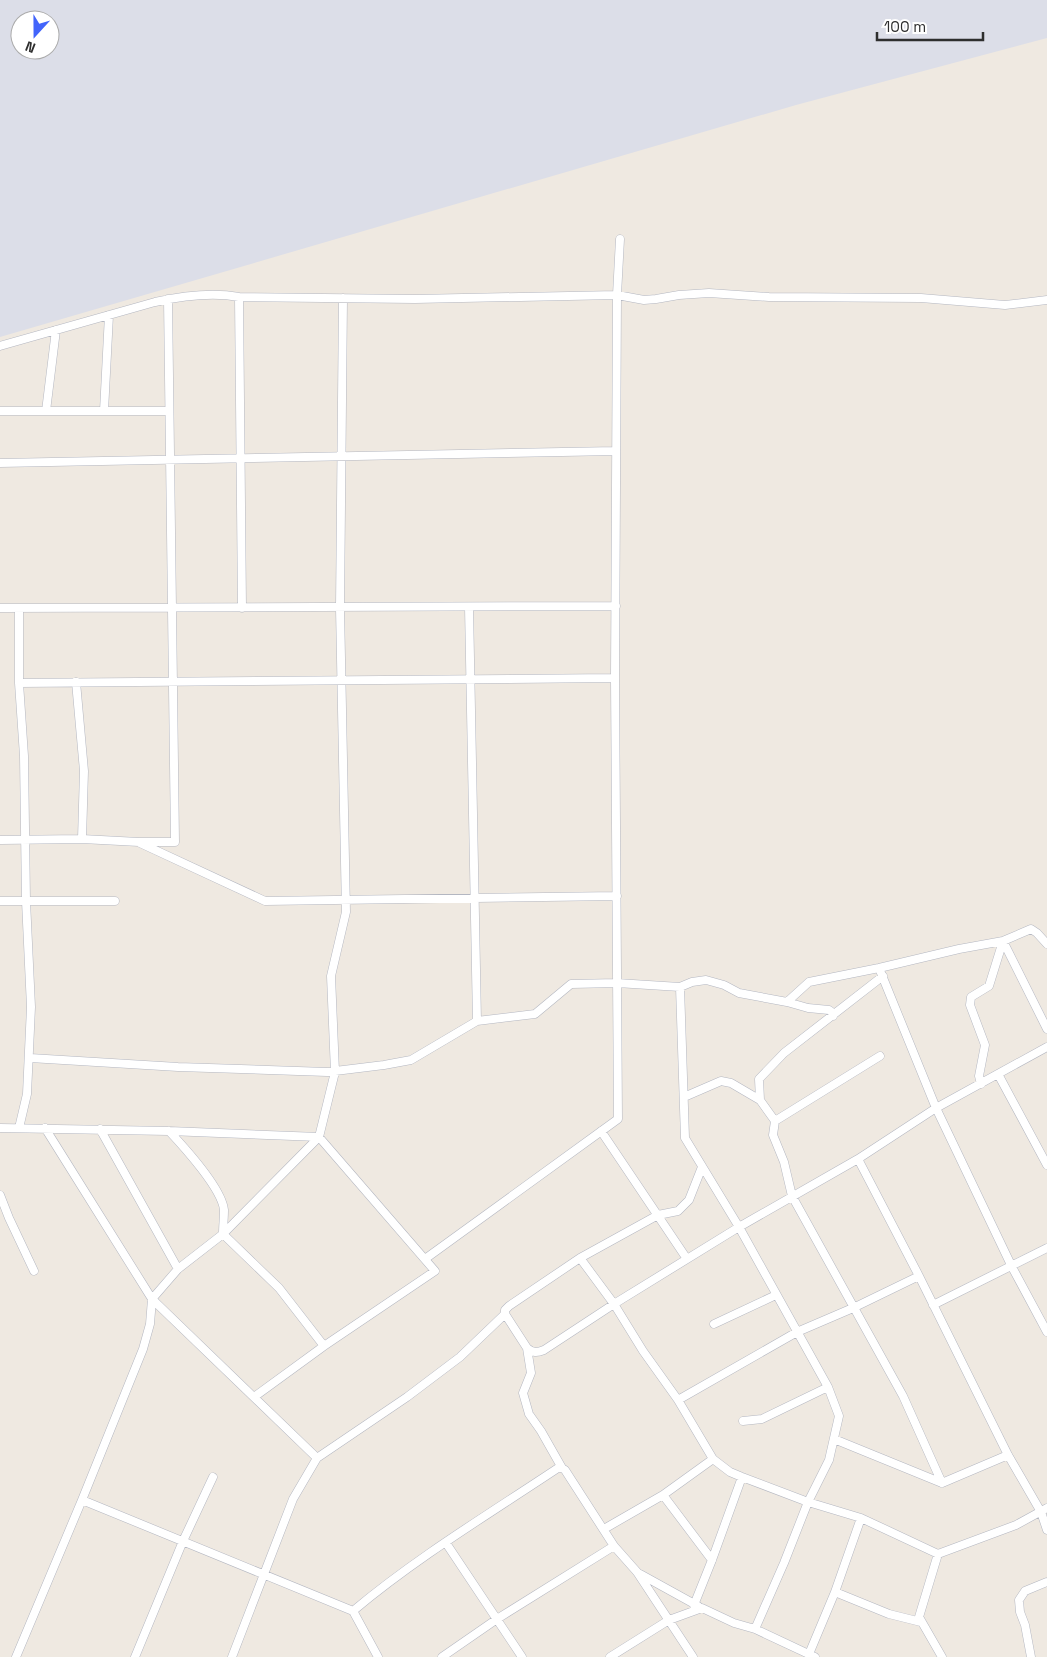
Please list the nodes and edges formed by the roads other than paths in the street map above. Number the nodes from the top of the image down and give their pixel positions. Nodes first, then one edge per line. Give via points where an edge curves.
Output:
1 (620, 239) dead end
2 (617, 296) junction
3 (239, 298) junction
4 (343, 298) junction
5 (168, 299) junction
6 (1047, 300) edge
7 (110, 315) junction
8 (56, 330) junction
9 (0, 346) edge
10 (0, 411) edge
11 (46, 411) junction
12 (104, 411) junction
13 (169, 411) junction
14 (616, 450) junction
15 (342, 456) junction
16 (241, 458) junction
17 (170, 460) junction
18 (0, 463) edge
19 (616, 606) junction
20 (469, 607) junction
21 (0, 608) edge
22 (19, 608) junction
23 (172, 608) junction
24 (242, 608) junction
25 (340, 608) junction
26 (615, 678) junction
27 (470, 679) junction
28 (343, 680) junction
29 (76, 682) junction
30 (172, 682) junction
31 (20, 683) junction
32 (82, 839) junction
33 (0, 840) edge
34 (24, 840) junction
35 (139, 842) junction
36 (616, 896) junction
37 (474, 898) junction
38 (115, 900) dead end
39 (346, 900) junction
40 (0, 901) edge
41 (26, 901) junction
42 (1003, 941) junction
43 (1047, 944) edge
44 (881, 972) junction
45 (617, 983) junction
46 (680, 987) junction
47 (786, 1002) junction
48 (832, 1016) junction
49 (477, 1021) junction
50 (1047, 1029) edge
51 (1047, 1047) edge
52 (880, 1056) dead end
53 (30, 1058) junction
54 (335, 1072) junction
55 (998, 1074) junction
56 (981, 1084) junction
57 (684, 1097) junction
58 (760, 1100) junction
59 (936, 1108) junction
60 (775, 1121) junction
61 (0, 1128) edge
62 (19, 1128) junction
63 (45, 1128) junction
64 (100, 1129) junction
65 (170, 1131) junction
66 (602, 1131) junction
67 (319, 1137) junction
68 (858, 1159) junction
69 (1047, 1165) edge
70 (702, 1167) junction
71 (0, 1195) edge
72 (792, 1196) junction
73 (658, 1216) junction
74 (739, 1227) junction
75 (223, 1234) junction
76 (1047, 1248) edge
77 (580, 1258) junction
78 (425, 1259) junction
79 (687, 1259) junction
80 (1012, 1266) junction
81 (178, 1269) junction
82 (34, 1271) dead end
83 (920, 1276) junction
84 (776, 1295) junction
85 (152, 1299) junction
86 (614, 1304) junction
87 (933, 1305) junction
88 (853, 1308) junction
89 (505, 1314) junction
90 (1045, 1322) edge
91 (714, 1324) dead end
92 (797, 1332) junction
93 (1047, 1332) edge
94 (324, 1346) junction
95 (527, 1348) junction
96 (828, 1387) junction
97 (254, 1398) junction
98 (678, 1400) junction
99 (743, 1421) dead end
100 (834, 1439) junction
101 (1008, 1455) junction
102 (317, 1458) junction
103 (713, 1459) junction
104 (562, 1468) junction
105 (213, 1477) dead end
106 (742, 1477) junction
107 (942, 1483) junction
108 (663, 1495) junction
109 (82, 1500) junction
110 (808, 1502) junction
111 (1044, 1510) edge
112 (861, 1518) junction
113 (604, 1529) junction
114 (1047, 1530) edge
115 (183, 1541) junction
116 (446, 1543) junction
117 (614, 1546) junction
118 (938, 1554) junction
119 (712, 1560) junction
120 (637, 1572) junction
121 (263, 1575) junction
122 (1047, 1582) edge
123 (835, 1592) junction
124 (698, 1606) junction
125 (353, 1611) junction
126 (498, 1619) junction
127 (669, 1620) junction
128 (921, 1622) junction
129 (755, 1628) junction
130 (812, 1656) edge
131 (16, 1657) edge
132 (135, 1657) edge
133 (232, 1657) edge
134 (378, 1657) edge
135 (442, 1657) edge
136 (522, 1657) edge
137 (610, 1657) edge
138 (693, 1657) edge
139 (942, 1657) edge
140 (1031, 1657) edge

1 - 2 street
2 - 4 street
2 - 6 street via 656,300 679,294 709,293 769,297 921,298 1005,305
2 - 14 street
3 - 4 street
3 - 5 street via 221,294
3 - 16 street
4 - 15 street
5 - 7 street
5 - 13 street
7 - 8 street
7 - 12 street
8 - 9 street
8 - 11 street
10 - 11 street
11 - 12 street
12 - 13 street
13 - 17 street
14 - 15 street
14 - 19 street
15 - 16 street
15 - 25 street
16 - 17 street
16 - 24 street
17 - 18 street
17 - 23 street
19 - 20 street
19 - 26 street
20 - 25 street
20 - 27 street
21 - 22 street
22 - 23 street
22 - 31 street
23 - 24 street
23 - 30 street
24 - 25 street
25 - 28 street
26 - 27 street
26 - 36 street
27 - 28 street
27 - 37 street
28 - 30 street
28 - 39 street
29 - 30 street
29 - 31 street
29 - 32 street via 84,772
30 - 35 street via 174,842
31 - 34 street
32 - 34 street
32 - 35 street
33 - 34 street
34 - 41 street
35 - 39 street via 265,901
36 - 37 street
36 - 45 street
37 - 39 street
37 - 49 street
38 - 41 street
39 - 54 street via 331,976
40 - 41 street
41 - 53 street
42 - 43 street via 1031,929
42 - 44 street via 959,949
42 - 50 street
42 - 56 street via 989,986 970,997 985,1045 979,1076
44 - 47 street via 809,982
44 - 48 street
44 - 59 street
45 - 46 street
45 - 49 street via 570,984 535,1014
45 - 66 street via 618,1119
46 - 47 street via 706,980 739,993
46 - 57 street
47 - 48 street via 830,1010
48 - 58 street via 784,1053 759,1079
49 - 54 street via 411,1060
51 - 55 street
52 - 60 street
53 - 54 street
53 - 62 street via 27,1094
54 - 67 street
55 - 56 street
55 - 69 street
56 - 59 street
57 - 58 street via 721,1081 731,1083
57 - 70 street via 684,1138
58 - 60 street
59 - 68 street
59 - 80 street
60 - 72 street via 773,1135
61 - 62 street
62 - 63 street
63 - 64 street
63 - 85 street
64 - 65 street
64 - 81 street
65 - 67 street
65 - 75 street via 218,1194 224,1209
66 - 73 street
66 - 78 street
67 - 75 street
67 - 78 street
68 - 72 street
68 - 83 street
70 - 73 street via 689,1200 678,1211
70 - 74 street
71 - 82 street
72 - 74 street
72 - 88 street
73 - 77 street
73 - 79 street
74 - 79 street
74 - 84 street
75 - 81 street
75 - 94 street via 279,1288
76 - 80 street
77 - 86 street
77 - 89 street via 509,1306
78 - 94 street via 435,1270
79 - 86 street
80 - 87 street
80 - 90 street
81 - 85 street
83 - 87 street
83 - 88 street
84 - 91 street
84 - 92 street
85 - 97 street
85 - 109 street via 143,1349
86 - 95 street via 544,1350 538,1352
86 - 98 street
87 - 101 street
88 - 92 street
88 - 107 street via 902,1396
89 - 95 street
89 - 102 street via 460,1357
90 - 93 street
92 - 96 street
92 - 98 street
94 - 97 street
95 - 104 street via 531,1373 524,1389 529,1414
96 - 99 street via 762,1419
96 - 100 street via 839,1416
97 - 102 street
98 - 103 street
100 - 107 street
100 - 110 street via 829,1460
101 - 107 street
101 - 111 street via 1024,1486
102 - 121 street via 293,1499
103 - 106 street
103 - 108 street
104 - 113 street
104 - 116 street
105 - 115 street
106 - 110 street
106 - 119 street
108 - 113 street
108 - 119 street
109 - 115 street
109 - 131 street
110 - 112 street
110 - 129 street
111 - 114 street
111 - 118 street via 1016,1525
112 - 118 street
112 - 123 street
113 - 117 street
115 - 121 street
115 - 132 street
116 - 125 street
116 - 126 street
117 - 120 street
117 - 126 street
118 - 128 street via 919,1617
119 - 124 street
120 - 124 street
120 - 127 street
121 - 125 street
121 - 133 street
122 - 140 street via 1025,1591 1019,1600
123 - 128 street via 889,1614
123 - 130 street
124 - 127 street
124 - 129 street via 734,1623
125 - 134 street
126 - 135 street
126 - 136 street
127 - 137 street
127 - 138 street
128 - 139 street
129 - 130 street

